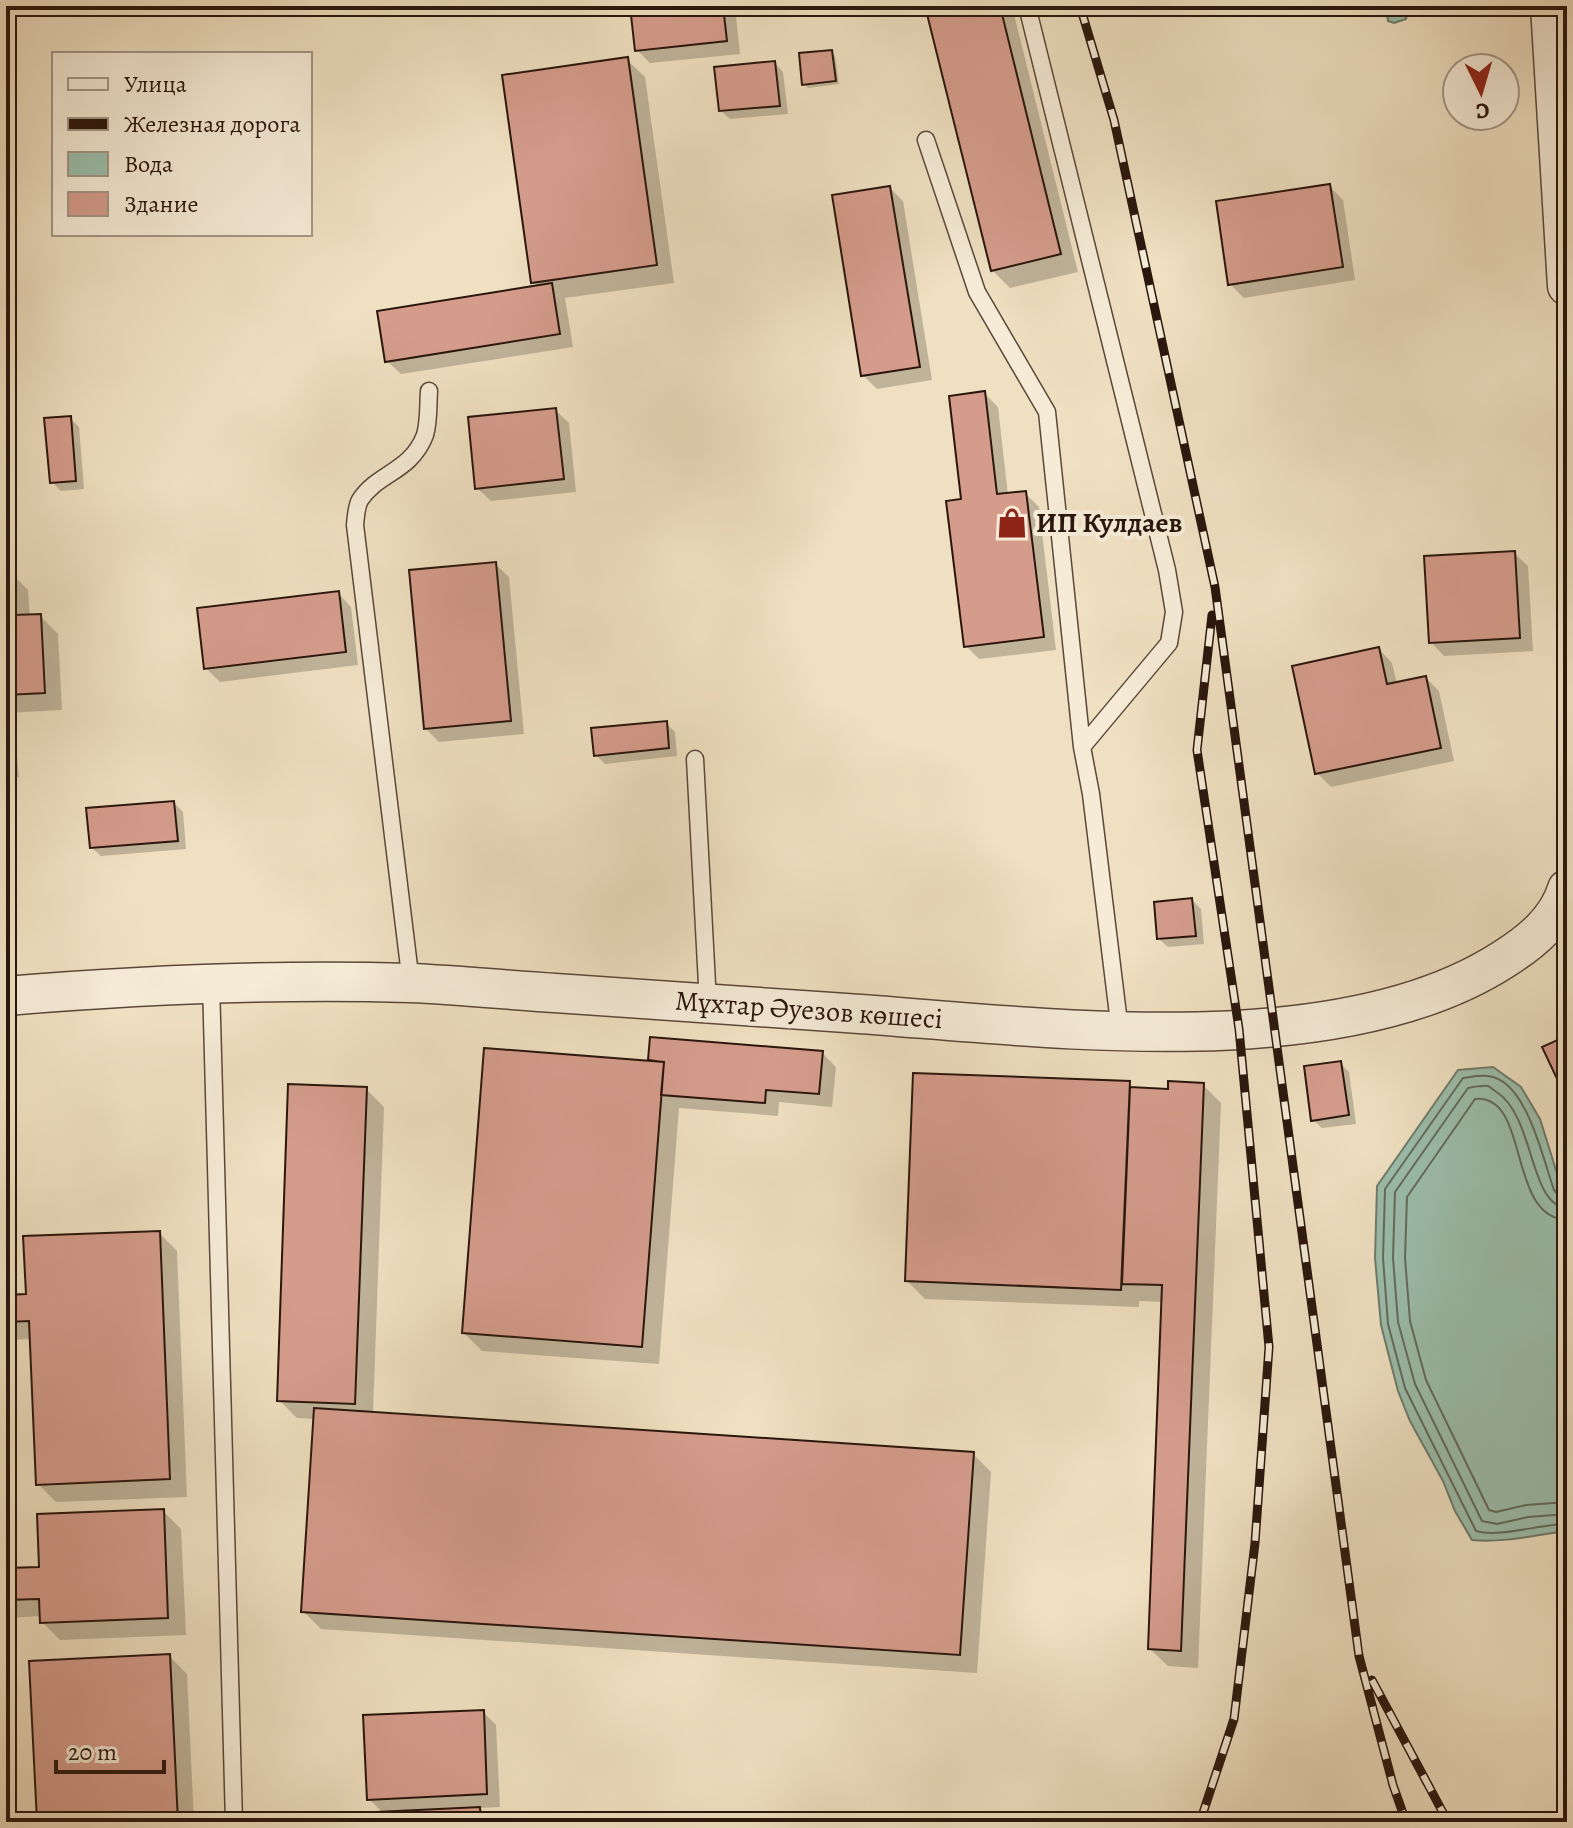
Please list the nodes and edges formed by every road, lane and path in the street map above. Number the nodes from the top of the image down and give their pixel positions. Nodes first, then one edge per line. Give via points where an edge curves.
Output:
1 (1027, 6) edge
2 (1550, 6) edge
3 (926, 140) dead end
4 (1567, 286) edge
5 (429, 391) dead end
6 (1082, 747) junction
7 (695, 759) dead end
8 (1567, 889) edge
9 (1550, 942) edge
10 (211, 983) junction
11 (411, 983) junction
12 (6, 996) edge
13 (708, 1003) junction
14 (1120, 1031) junction
15 (234, 1822) edge

1 - 6 lane via 1174,612 1169,643
2 - 4 street
3 - 6 lane via 977,292 1047,412
5 - 11 lane via 426,432 415,453 359,503 355,525
6 - 14 lane
7 - 13 lane
8 - 9 street, Мұхтар Әуезов көшесі
9 - 14 street, Мұхтар Әуезов көшесі via 1435,994 1389,1008 1239,1029
10 - 11 street, Мұхтар Әуезов көшесі
10 - 12 street, Мұхтар Әуезов көшесі
10 - 15 lane
11 - 13 street, Мұхтар Әуезов көшесі
13 - 14 street, Мұхтар Әуезов көшесі

